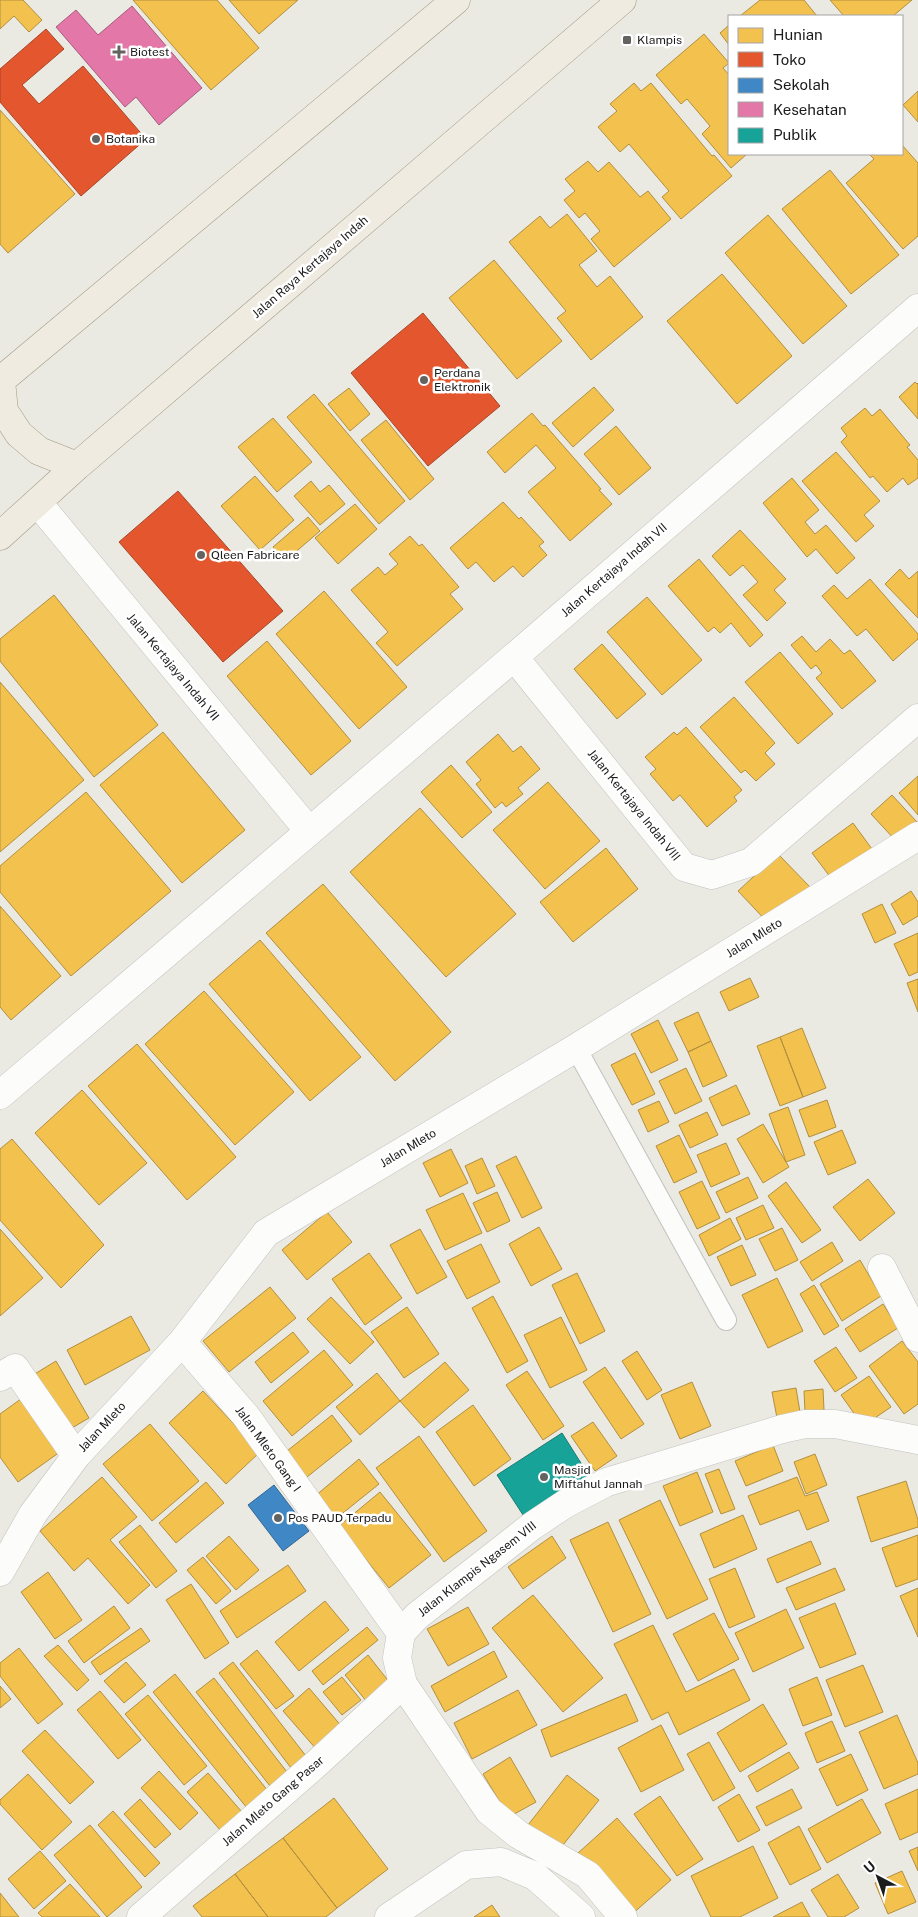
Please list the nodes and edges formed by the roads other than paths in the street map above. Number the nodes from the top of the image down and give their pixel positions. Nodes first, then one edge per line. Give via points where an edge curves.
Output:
1 (456, 0) edge
2 (622, 0) edge
3 (918, 308) edge
4 (0, 381) edge
5 (77, 466) junction
6 (38, 503) junction
7 (0, 533) edge
8 (514, 657) junction
9 (918, 718) edge
10 (309, 831) junction
11 (918, 836) edge
12 (576, 1048) junction
13 (0, 1095) edge
14 (882, 1268) dead end
15 (726, 1320) dead end
16 (918, 1338) edge
17 (182, 1342) junction
18 (0, 1377) edge
19 (918, 1440) edge
20 (76, 1456) junction
21 (0, 1572) edge
22 (401, 1633) junction
23 (404, 1684) junction
24 (141, 1917) edge
25 (389, 1917) edge
26 (581, 1917) edge
27 (623, 1917) edge

1 - 4 main road
2 - 5 main road, Jalan Raya Kertajaya Indah
3 - 8 street, Jalan Kertajaya Indah VII
4 - 5 main road via 4,411 19,434 39,451
5 - 6 main road, Jalan Raya Kertajaya Indah
6 - 7 main road, Jalan Raya Kertajaya Indah
6 - 10 street, Jalan Kertajaya Indah VII
8 - 9 street, Jalan Kertajaya Indah VIII via 684,867 712,875 751,862
8 - 10 street, Jalan Kertajaya Indah VII
10 - 13 street, Jalan Kertajaya Indah VII
11 - 12 street, Jalan Mleto
12 - 15 lane
12 - 17 street, Jalan Mleto via 266,1234
14 - 16 street
17 - 20 street, Jalan Mleto
17 - 22 street, Jalan Mleto Gang I via 246,1416
18 - 20 street via 15,1368
19 - 22 street, Jalan Klampis Ngasem VIII via 836,1424 804,1424 607,1482 532,1526 417,1616
20 - 21 street, Jalan Mleto via 33,1514
22 - 23 street via 397,1658
23 - 24 street, Jalan Mleto Gang Pasar
23 - 27 street via 490,1811 519,1835 588,1875
25 - 26 street via 466,1865 501,1862 534,1876

